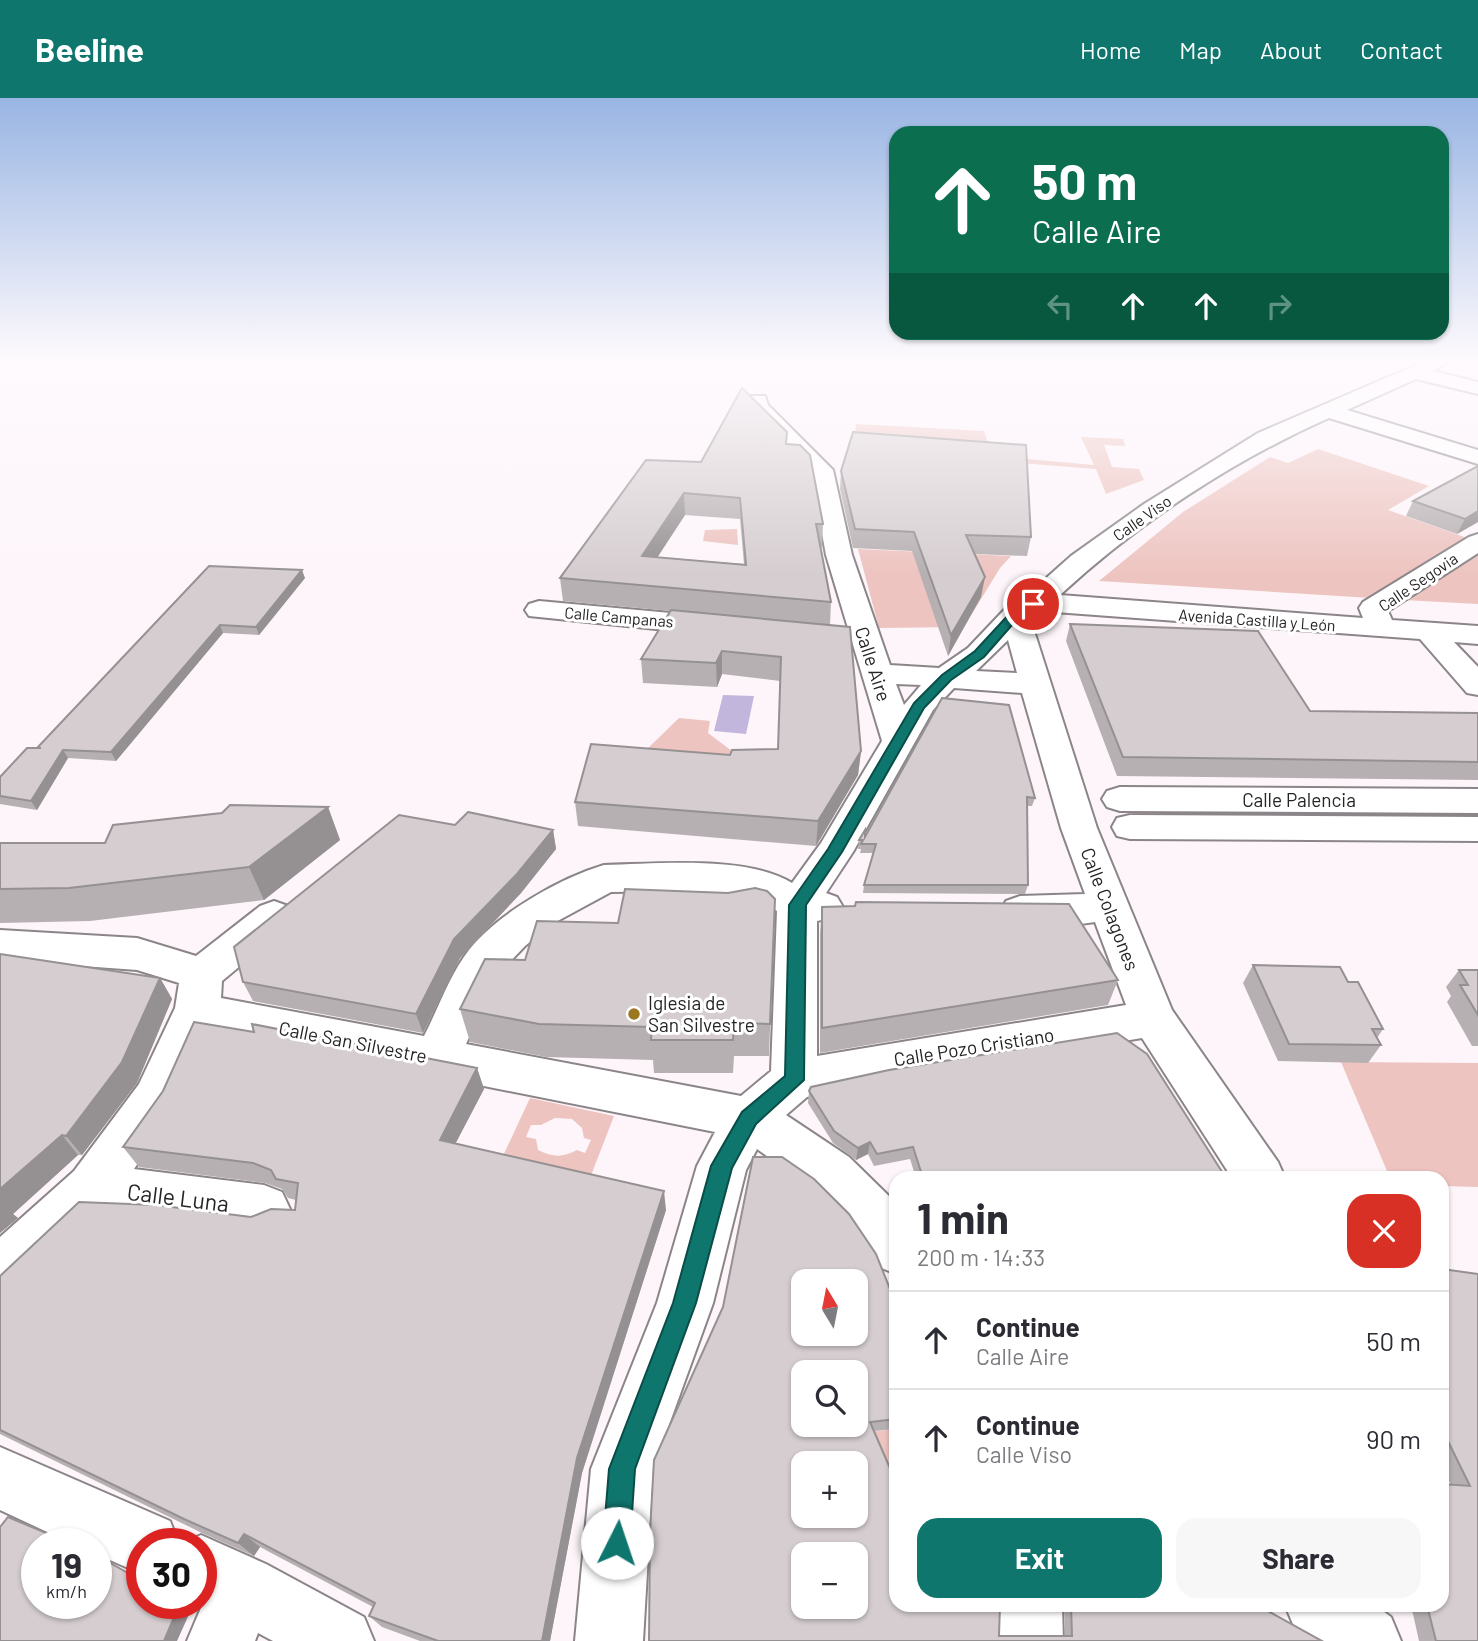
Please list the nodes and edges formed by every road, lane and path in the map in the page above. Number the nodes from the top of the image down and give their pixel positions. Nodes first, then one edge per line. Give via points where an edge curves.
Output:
1 (783, 431) edge
2 (1281, 431) edge
3 (1393, 431) edge
4 (1478, 457) edge
5 (1478, 542) edge
6 (547, 599) dead end
7 (1025, 608) junction
8 (745, 629) edge
9 (1382, 629) junction
10 (1429, 632) junction
11 (1478, 635) edge
12 (876, 673) junction
13 (947, 677) junction
14 (1035, 684) junction
15 (1478, 686) edge
16 (899, 741) junction
17 (1478, 801) edge
18 (1478, 829) edge
19 (307, 890) edge
20 (797, 905) junction
21 (1108, 906) junction
22 (859, 911) edge
23 (989, 911) edge
24 (0, 945) edge
25 (200, 993) junction
26 (1153, 1018) junction
27 (436, 1058) junction
28 (794, 1080) junction
29 (749, 1118) junction
30 (1255, 1171) edge
31 (92, 1186) junction
32 (264, 1209) edge
33 (889, 1227) edge
34 (0, 1273) edge
35 (0, 1478) edge
36 (126, 1535) edge
37 (222, 1599) edge
38 (1030, 1612) edge
39 (1328, 1612) edge
40 (340, 1641) edge
41 (609, 1641) edge
42 (1029, 1641) edge
43 (1367, 1641) edge

1 - 12 street, Calle Aire via 822,470 852,639
2 - 7 street, Calle Viso via 1197,479 1080,562
3 - 4 street
5 - 9 street, Calle Segovia via 1373,608
6 - 8 street, Calle Campanas
7 - 9 street, Avenida Castilla y León
7 - 13 street, Calle Viso via 979,654
7 - 14 street, Calle Colagones
9 - 10 street, Avenida Castilla y León
10 - 11 street, Avenida Castilla y León
10 - 15 street
12 - 13 street
12 - 16 street, Calle Aire
13 - 14 street
13 - 16 street, Calle Viso via 919,706
14 - 21 street, Calle Colagones
16 - 20 street
17 - 18 street, Calle Palencia via 1125,813
19 - 25 street
20 - 22 street
20 - 27 street via 764,884 692,877 604,879 538,914 483,962
20 - 28 street
21 - 23 street via 1058,912
21 - 26 street, Calle Colagones
24 - 25 street, Calle San Silvestre via 137,954
25 - 27 street, Calle San Silvestre
25 - 31 street, Calle Luna via 157,1096
26 - 28 street, Calle Pozo Cristiano
26 - 30 street, Calle Colagones
27 - 29 street, Calle San Silvestre
28 - 29 street
29 - 33 street via 812,1156
29 - 41 street via 722,1166 685,1303 622,1469
31 - 32 street, Calle Luna
31 - 34 street, Calle Luna
35 - 36 street
37 - 40 street
38 - 42 street
39 - 43 street

